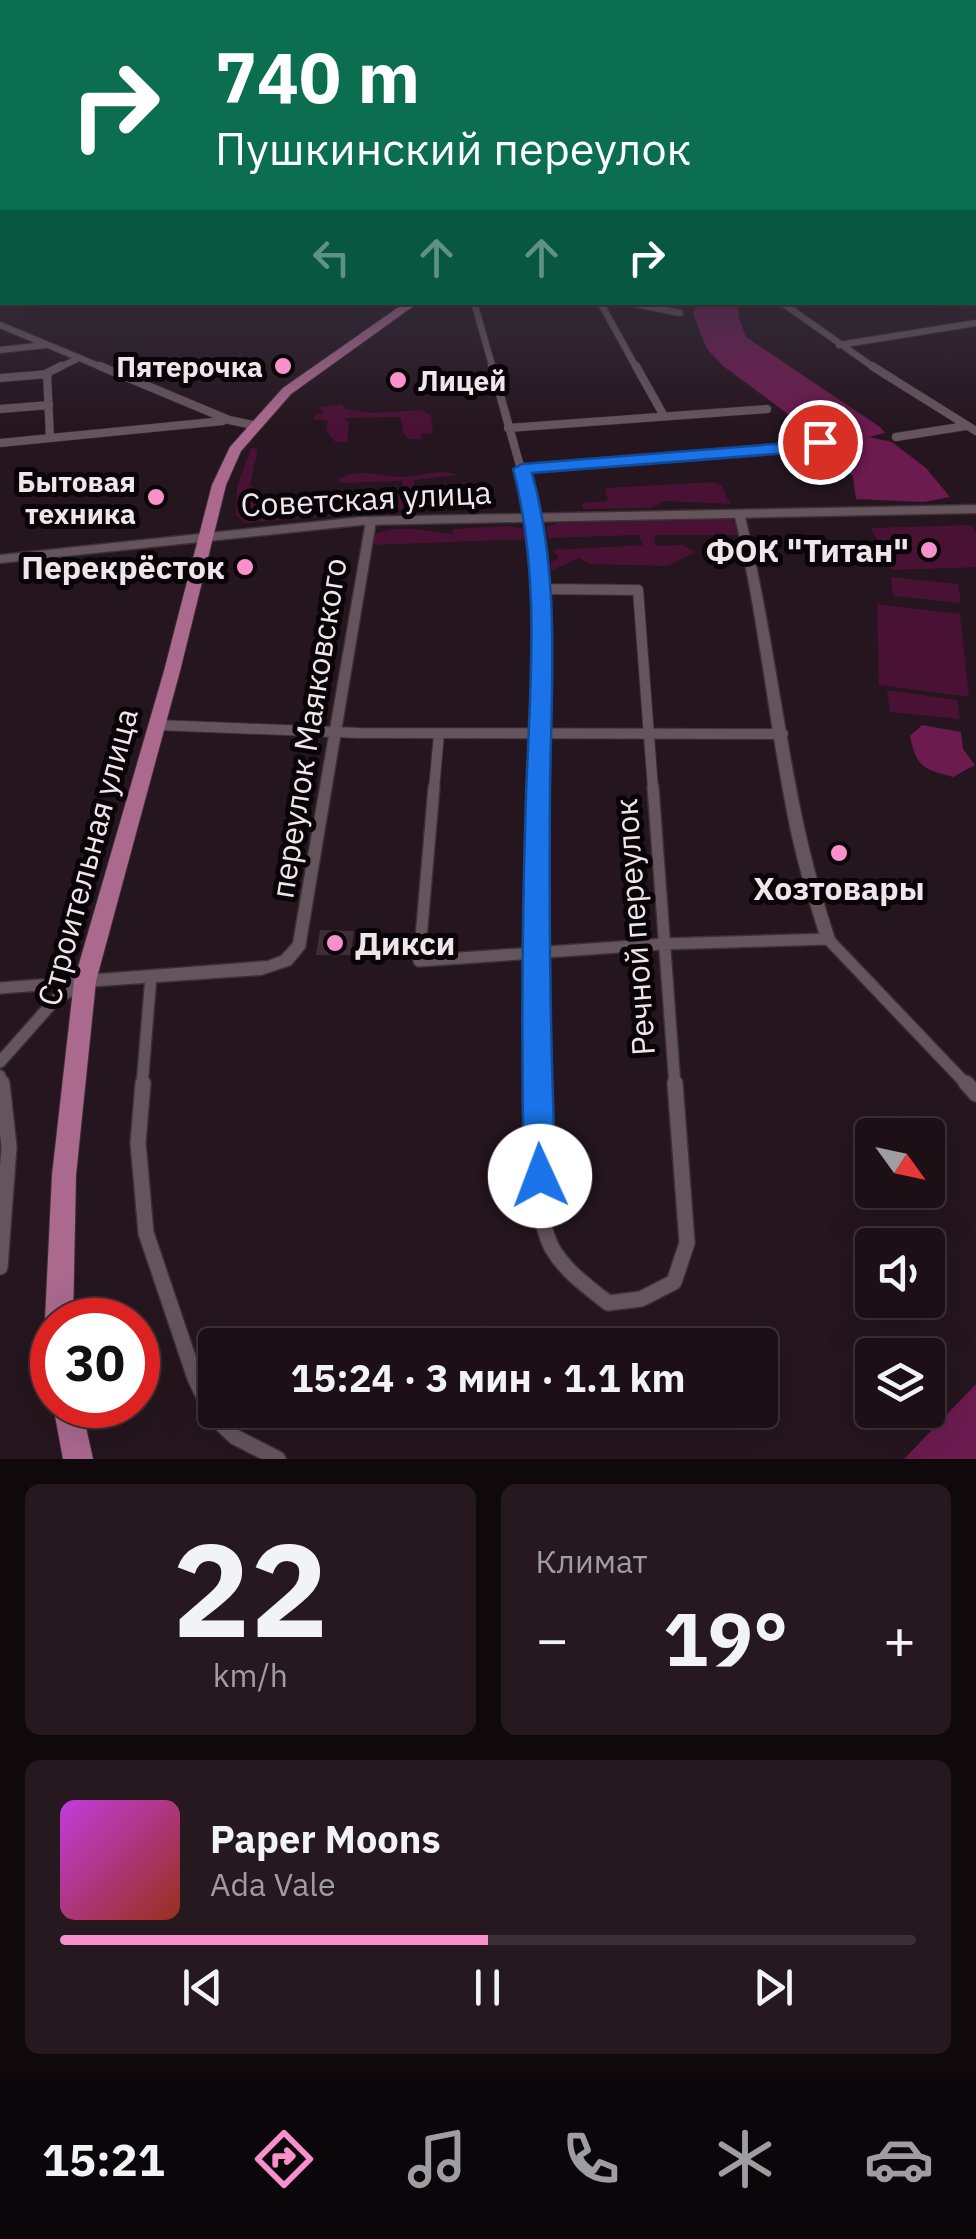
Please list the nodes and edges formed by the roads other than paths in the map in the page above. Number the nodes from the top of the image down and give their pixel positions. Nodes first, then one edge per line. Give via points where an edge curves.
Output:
1 (410, 305) edge
2 (475, 305) edge
3 (602, 305) edge
4 (641, 305) edge
5 (785, 305) edge
6 (680, 313) dead end
7 (976, 323) edge
8 (0, 326) edge
9 (47, 345) junction
10 (838, 345) junction
11 (0, 350) edge
12 (77, 360) junction
13 (48, 374) junction
14 (0, 378) edge
15 (48, 405) junction
16 (0, 409) edge
17 (767, 409) dead end
18 (664, 416) junction
19 (229, 420) junction
20 (253, 425) junction
21 (508, 428) junction
22 (972, 429) edge
23 (896, 436) dead end
24 (50, 438) junction
25 (845, 439) dead end
26 (0, 442) edge
27 (522, 469) junction
28 (976, 509) edge
29 (739, 512) junction
30 (534, 516) junction
31 (371, 521) junction
32 (205, 536) junction
33 (0, 559) edge
34 (542, 589) junction
35 (158, 725) junction
36 (648, 732) junction
37 (336, 733) junction
38 (541, 733) junction
39 (439, 734) junction
40 (783, 734) junction
41 (828, 939) junction
42 (662, 944) junction
43 (538, 953) junction
44 (151, 976) junction
45 (85, 981) junction
46 (0, 988) edge
47 (0, 1062) edge
48 (0, 1076) edge
49 (976, 1094) edge
50 (0, 1267) edge
51 (60, 1298) edge
52 (72, 1428) edge
53 (78, 1459) edge
54 (278, 1459) edge

1 - 20 highway, Строительная улица via 299,380
2 - 21 street
3 - 18 street
4 - 6 street
5 - 10 street
7 - 10 street
8 - 9 street
9 - 11 street
9 - 12 street
10 - 22 street
12 - 13 street
12 - 19 street
13 - 14 street
13 - 15 street
15 - 16 street
15 - 24 street
17 - 18 street
18 - 21 street
19 - 20 street
19 - 24 street
20 - 32 highway, Строительная улица via 219,486
21 - 27 street
22 - 23 street
24 - 26 street
25 - 27 street
27 - 30 street
28 - 29 main road, Советская улица
29 - 30 main road, Советская улица
29 - 40 street
30 - 31 main road, Советская улица
30 - 34 street
31 - 32 main road, Советская улица
31 - 37 street, переулок Маяковского
32 - 33 main road, Советская улица
32 - 35 highway, Строительная улица
34 - 36 street, Речной переулок via 638,590
34 - 38 street
35 - 37 street
35 - 45 highway, Строительная улица
36 - 38 street
36 - 40 street
36 - 42 street, Речной переулок
37 - 39 street
37 - 44 street, переулок Маяковского via 300,944 274,967
38 - 39 street
38 - 43 street
39 - 43 street via 420,961
40 - 41 street via 810,882
41 - 42 street
41 - 49 street
42 - 43 street
42 - 43 street, Речной переулок via 686,1243 674,1282 640,1299 608,1303 563,1262 541,1212
44 - 45 street
44 - 54 street via 138,1142 146,1233 213,1416 235,1438
45 - 46 street
45 - 47 street via 55,1000
45 - 51 highway, Строительная улица via 64,1175
48 - 50 street via 8,1144
52 - 53 highway

